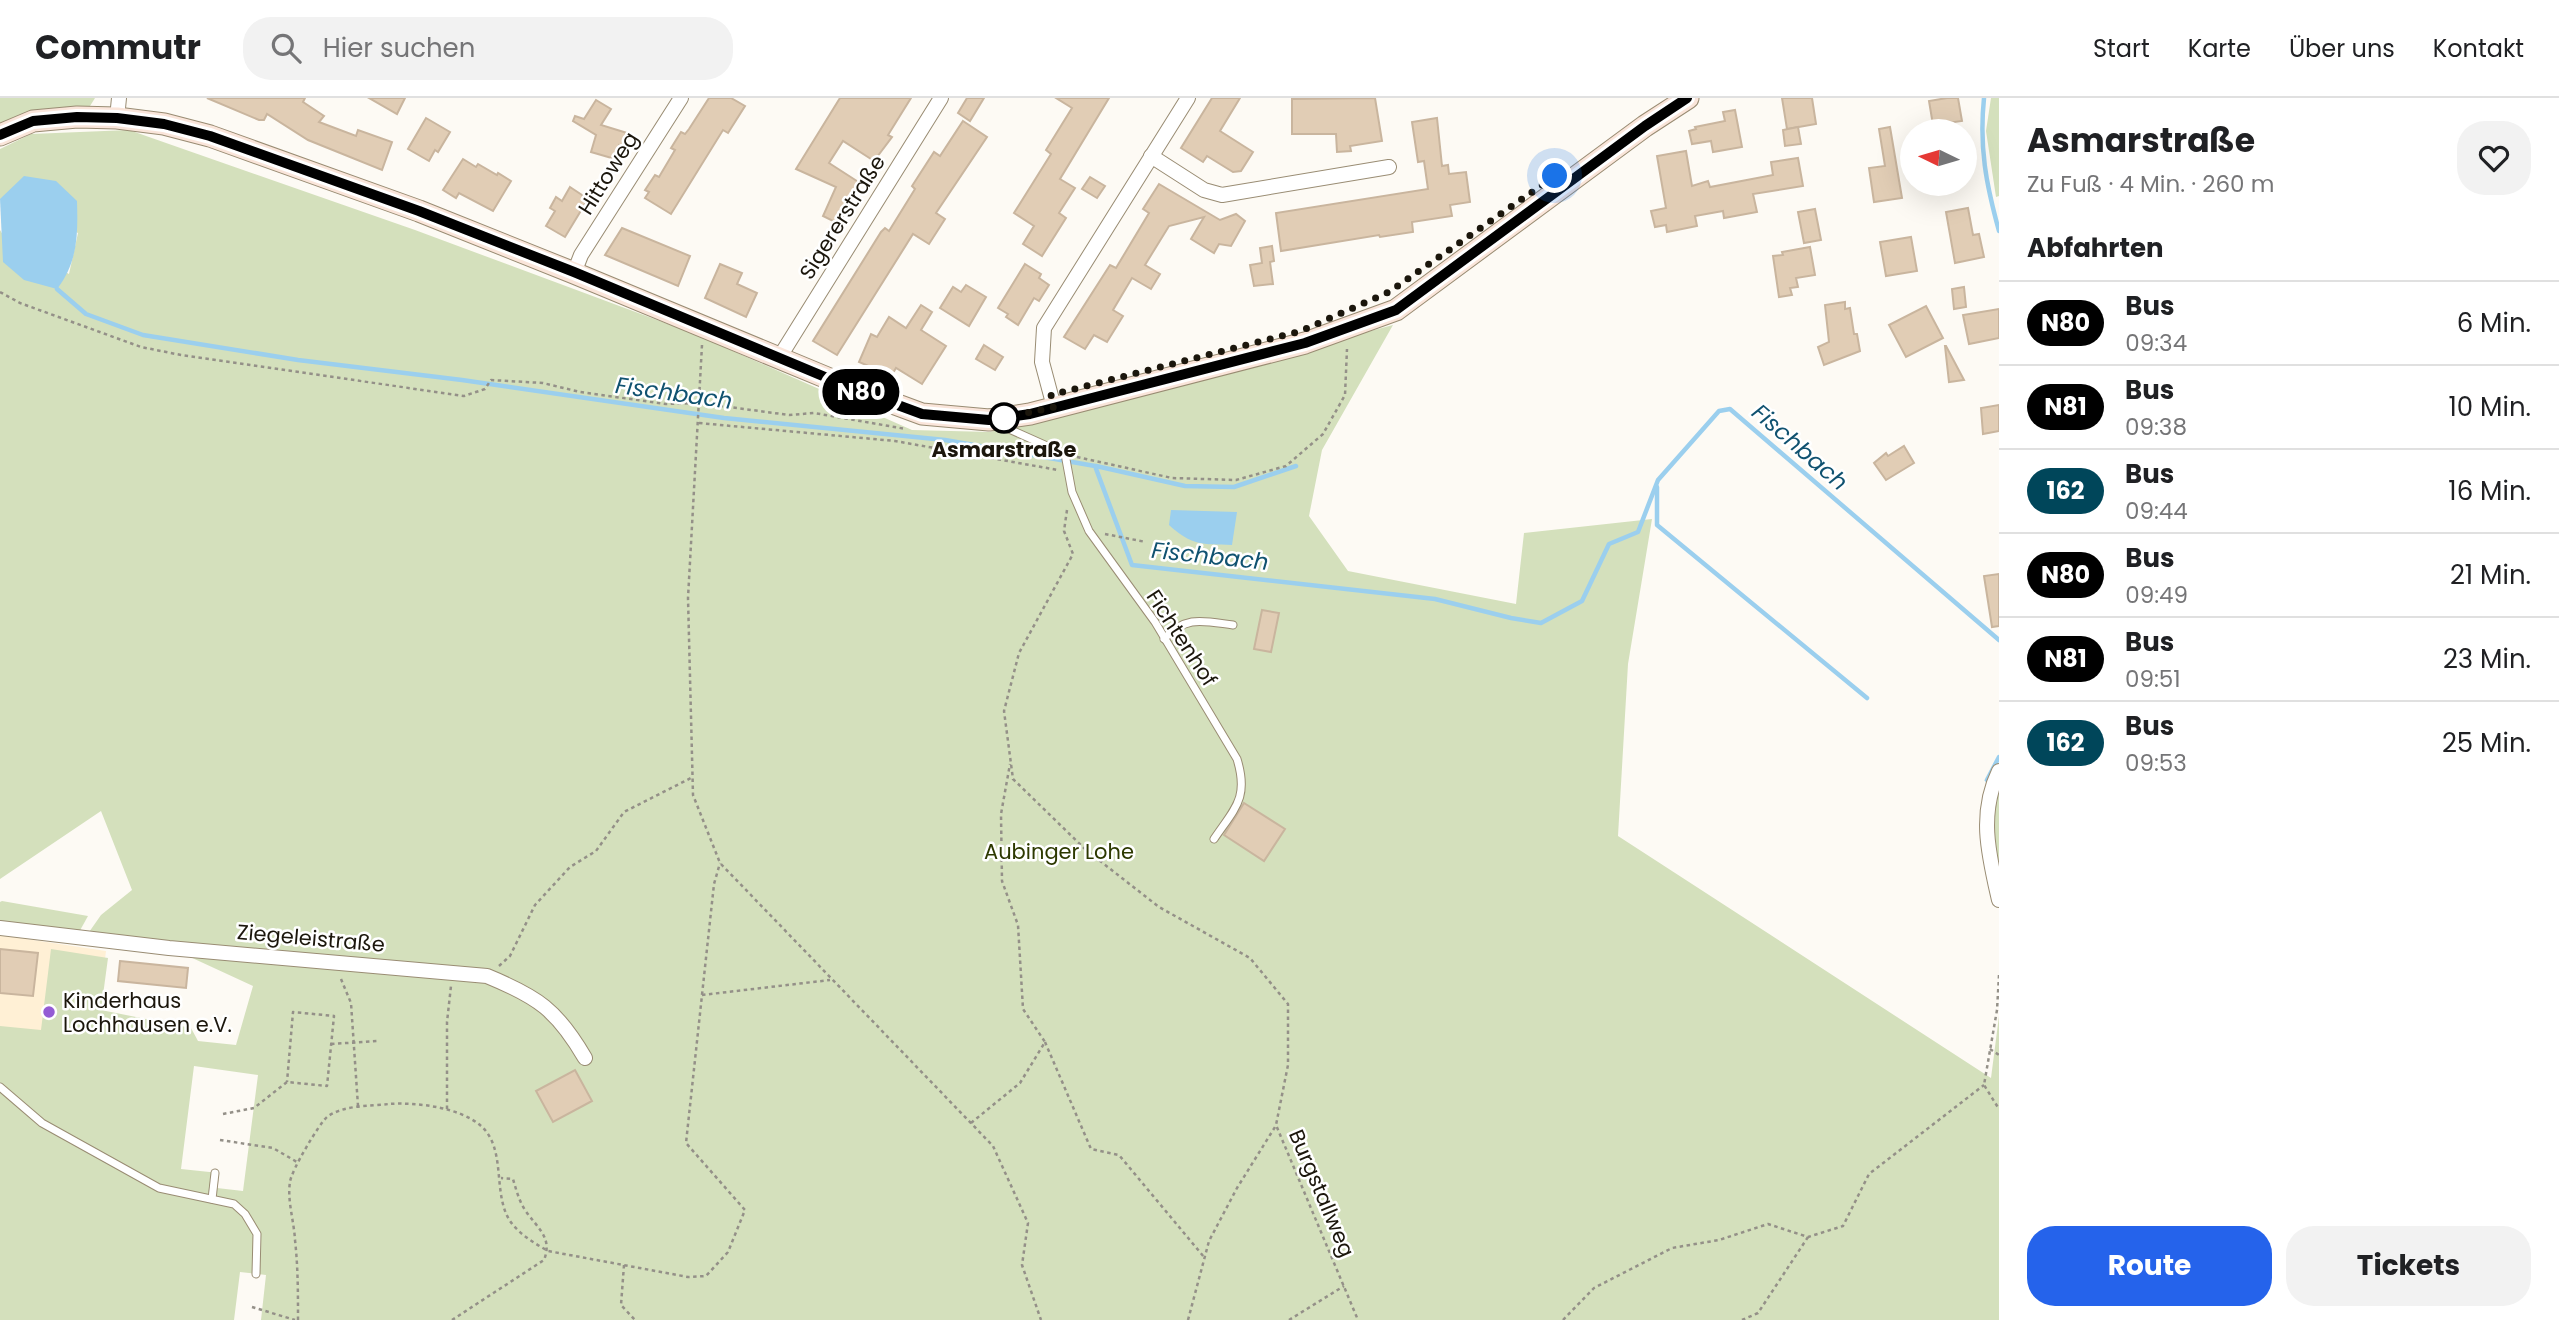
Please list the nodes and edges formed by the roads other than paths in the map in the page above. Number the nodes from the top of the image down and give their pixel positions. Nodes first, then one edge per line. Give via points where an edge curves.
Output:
1 (681, 98) edge
2 (941, 98) edge
3 (1188, 98) edge
4 (1688, 98) edge
5 (118, 108) edge
6 (0, 135) edge
7 (1151, 156) junction
8 (1389, 167) dead end
9 (574, 272) junction
10 (779, 358) junction
11 (1054, 407) junction
12 (989, 420) junction
13 (1233, 625) dead end
14 (1164, 639) junction
15 (1999, 771) edge
16 (1214, 839) dead end
17 (1999, 900) edge
18 (0, 928) edge
19 (585, 1058) dead end
20 (0, 1087) edge
21 (215, 1173) dead end
22 (212, 1199) junction
23 (256, 1274) dead end

1 - 9 street, Hittoweg
2 - 10 street, Sigererstraße
3 - 7 street
4 - 11 main road via 1396,310 1305,343
5 - 6 main road via 33,121
5 - 9 main road via 419,211
7 - 8 street via 1204,190 1222,195
7 - 11 street via 1044,328 1042,362
9 - 10 main road
10 - 12 main road via 922,414
11 - 12 main road
12 - 14 lane, Fichtenhof via 1065,454 1072,492 1089,531
13 - 14 lane via 1197,621 1176,626
14 - 16 lane, Fichtenhof via 1241,772 1242,797
15 - 17 street via 1988,801 1986,825
18 - 19 street, Ziegeleistraße via 487,976 545,1006 568,1029
20 - 22 lane via 42,1123 159,1188
21 - 22 lane
22 - 23 lane via 234,1204 257,1234

